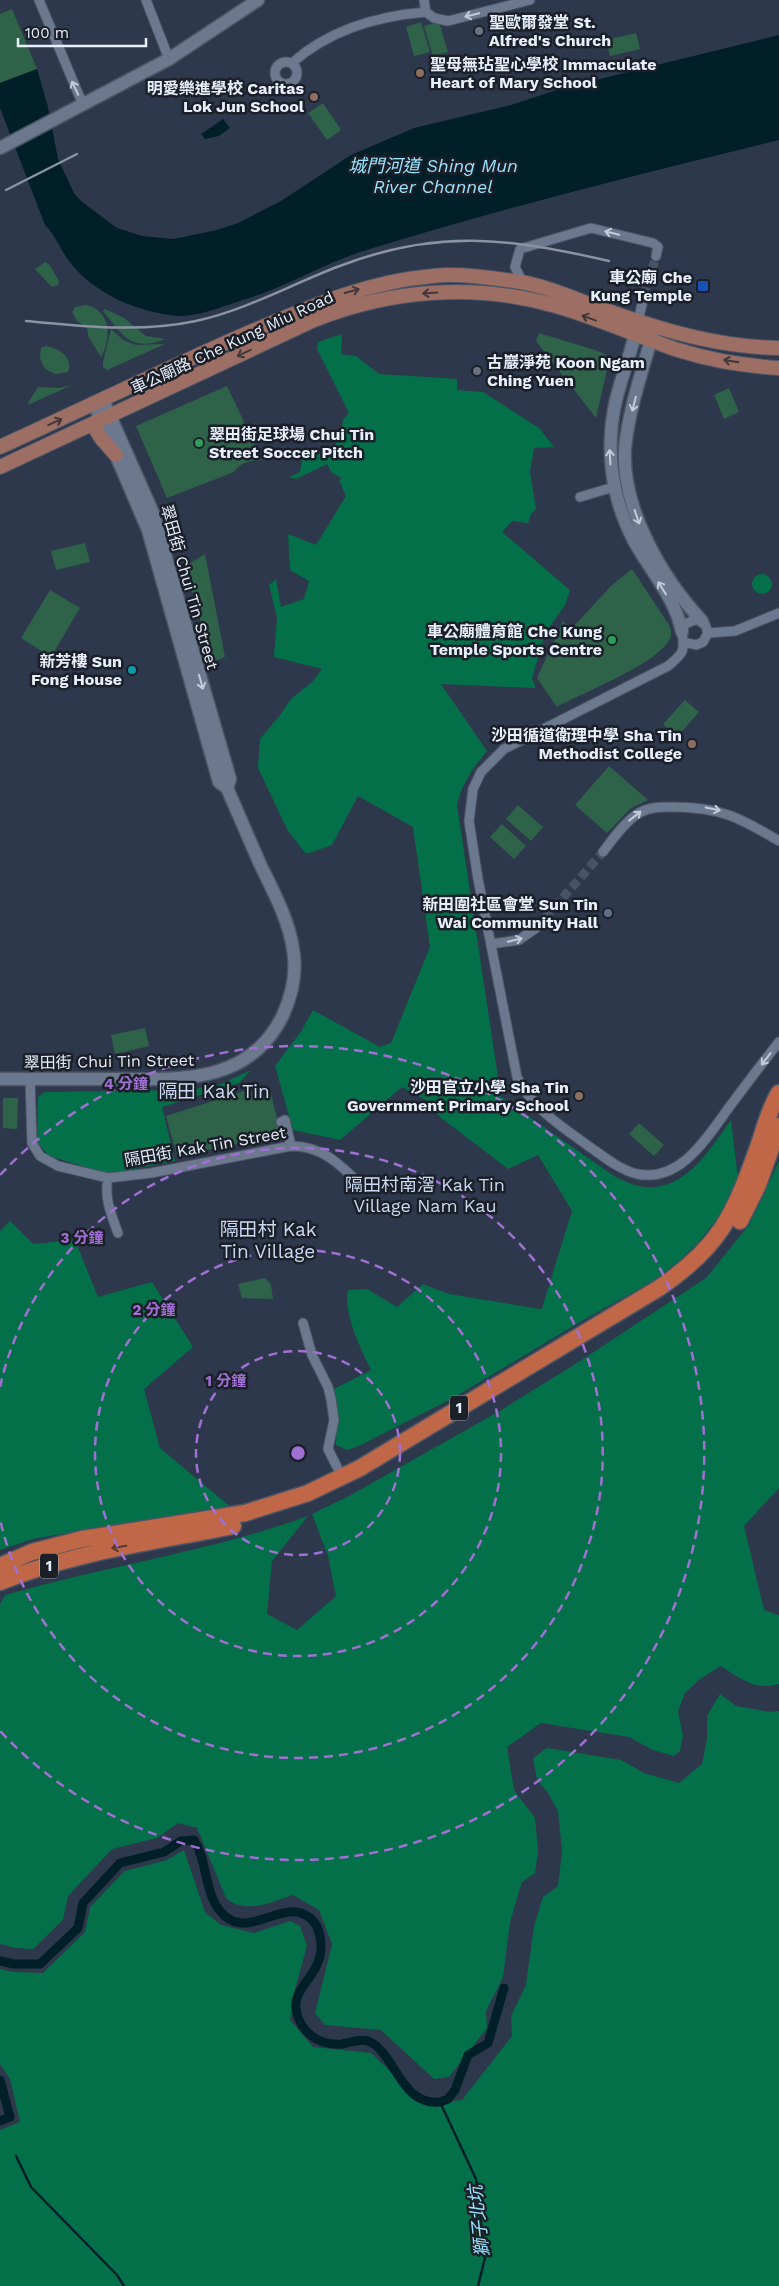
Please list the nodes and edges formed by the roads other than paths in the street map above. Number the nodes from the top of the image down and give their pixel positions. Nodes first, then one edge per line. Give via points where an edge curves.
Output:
1 (39, 0) edge
2 (146, 0) edge
3 (258, 0) edge
4 (424, 0) edge
5 (530, 0) edge
6 (245, 5) edge
7 (426, 12) junction
8 (169, 59) junction
9 (292, 63) dead end
10 (83, 105) junction
11 (1, 147) edge
12 (656, 256) dead end
13 (523, 283) junction
14 (644, 296) tunnel mouth
15 (637, 328) junction
16 (653, 333) junction
17 (779, 348) edge
18 (779, 368) edge
19 (101, 413) junction
20 (0, 447) edge
21 (116, 455) joint
22 (0, 467) edge
23 (614, 487) junction
24 (580, 497) dead end
25 (779, 613) edge
26 (702, 621) junction
27 (708, 633) junction
28 (684, 637) junction
29 (227, 788) junction
30 (779, 841) edge
31 (603, 852) tunnel mouth
32 (536, 928) tunnel mouth
33 (491, 944) junction
34 (779, 1042) edge
35 (0, 1079) edge
36 (30, 1079) junction
37 (779, 1093) edge
38 (281, 1122) dead end
39 (779, 1126) edge
40 (291, 1146) junction
41 (108, 1178) junction
42 (356, 1180) dead end
43 (118, 1233) dead end
44 (303, 1323) dead end
45 (364, 1466) junction
46 (337, 1467) joint
47 (294, 1485) dead end
48 (284, 1502) junction
49 (32, 1552) junction
50 (0, 1560) edge
51 (0, 1566) edge
52 (4, 1582) edge

10 -> 1 street
2 - 8 street
3 - 6 street
4 - 7 street
5 -> 7 street via 448,20 434,18
6 - 8 street
7 - 9 street via 368,21 344,30
8 - 10 street
10 - 11 street
12 -> 13 street via 658,247 653,244 591,228 520,249 515,267
13 - 15 main road, 車公廟路 Che Kung Miu Road via 559,293
19 -> 13 main road, 車公廟路 Che Kung Miu Road via 196,356 346,293 435,275
14 - 15 street
15 - 16 main road, 車公廟路 Che Kung Miu Road
15 -> 19 main road, 車公廟路 Che Kung Miu Road via 504,295 450,292 410,295 332,314 165,390
23 -> 15 street via 611,427
16 - 17 main road, 車公廟路 Che Kung Miu Road
18 -> 16 main road, 車公廟路 Che Kung Miu Road via 698,355
16 -> 26 street via 628,428 625,463 628,488 646,538 682,598
20 -> 19 main road, 車公廟路 Che Kung Miu Road
19 - 21 main road via 101,438
19 - 22 main road, 車公廟路 Che Kung Miu Road
19 -> 29 street, 翠田街 Chui Tin Street via 153,513 230,779
21 - 29 street, 翠田街 Chui Tin Street via 148,530 214,768 220,782
23 - 24 street
28 -> 23 street via 680,619 629,530
25 - 27 street via 735,631
26 - 27 street
26 - 28 street via 690,620 684,626
27 - 28 street via 698,645
28 - 33 street via 684,649 668,666 515,742 481,772 473,789 469,821
29 - 36 street, 翠田街 Chui Tin Street via 269,882 294,949 290,999 273,1032 258,1049 232,1066 187,1079
31 -> 30 street via 635,816 660,807 698,807 723,812
33 -> 32 street via 519,940
34 -> 33 street via 702,1143 678,1166 646,1175 622,1169 550,1118 524,1092 517,1077
35 - 36 street, 翠田街 Chui Tin Street
36 - 41 street, 隔田街 Kak Tin Street via 32,1143 40,1156 58,1166
37 - 45 highway, 1 via 734,1210 716,1238 690,1265 659,1288
38 - 40 street via 285,1120
39 -> 52 highway, 1 via 745,1213 721,1248 698,1272 662,1299 362,1479 319,1500 271,1517 110,1548
40 - 41 street, 隔田街 Kak Tin Street
40 - 42 street, 隔田街 Kak Tin Street via 322,1151
41 - 43 street via 108,1205
44 - 46 street via 312,1355 328,1387 334,1420 328,1449
45 - 46 highway
45 - 48 highway, 1
47 - 48 highway
48 - 49 highway, 1 via 218,1518 82,1539
49 - 50 highway
49 - 51 highway, 1

